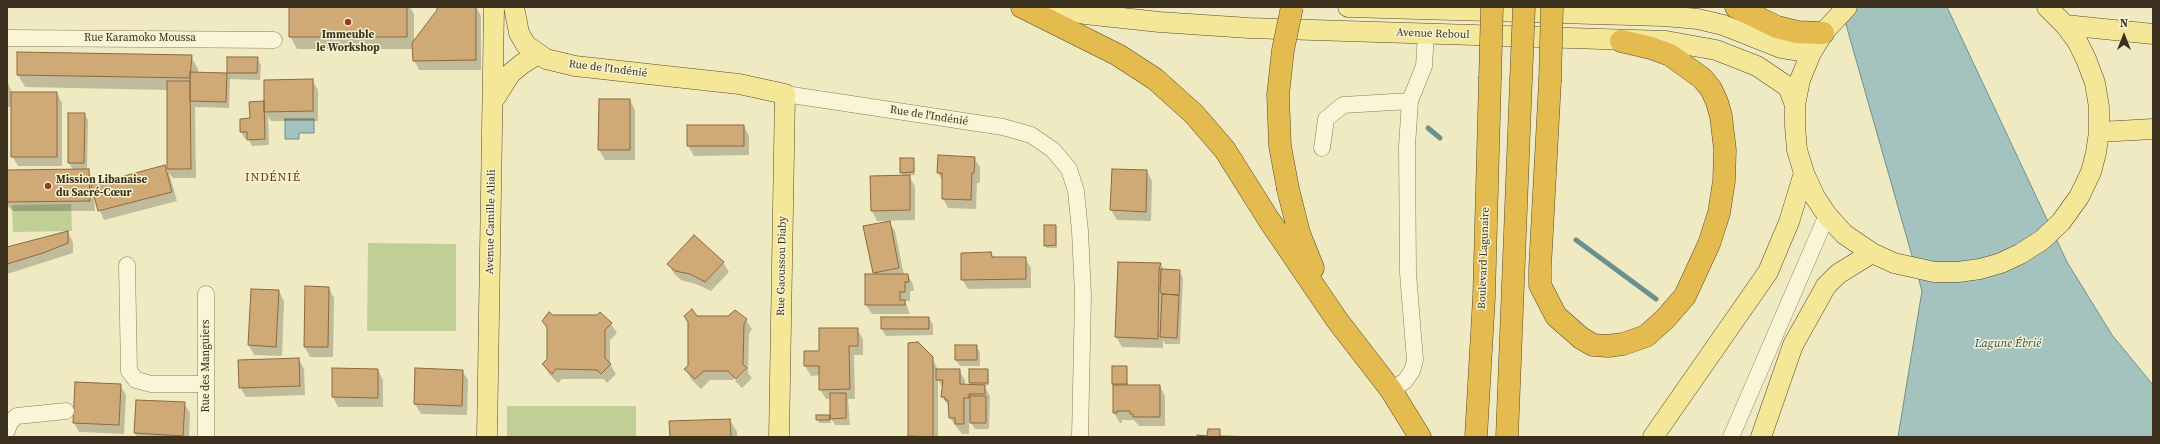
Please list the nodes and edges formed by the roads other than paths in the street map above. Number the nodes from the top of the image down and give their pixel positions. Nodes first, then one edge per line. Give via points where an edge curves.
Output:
1 (494, 7) edge
2 (514, 7) edge
3 (1022, 7) edge
4 (1050, 7) edge
5 (1292, 7) edge
6 (1348, 7) edge
7 (1492, 7) edge
8 (1524, 7) edge
9 (1552, 7) edge
10 (1736, 7) edge
11 (2047, 7) edge
12 (1835, 20) edge
13 (2065, 25) junction
14 (2150, 31) edge
15 (1426, 34) junction
16 (7, 38) edge
17 (274, 40) dead end
18 (1621, 41) junction
19 (1811, 53) junction
20 (538, 54) junction
21 (785, 94) junction
22 (493, 101) junction
23 (1410, 101) junction
24 (1795, 104) junction
25 (2153, 129) edge
26 (2099, 132) junction
27 (1322, 148) dead end
28 (1804, 173) junction
29 (1827, 215) junction
30 (1872, 253) junction
31 (127, 265) dead end
32 (206, 294) dead end
33 (1337, 320) junction
34 (206, 384) junction
35 (1391, 390) junction
36 (66, 411) dead end
37 (7, 431) edge
38 (206, 437) edge
39 (487, 437) edge
40 (779, 437) edge
41 (1080, 437) edge
42 (1420, 437) edge
43 (1476, 437) edge
44 (1507, 437) edge
45 (1653, 437) edge
46 (1731, 437) edge
47 (1761, 437) edge

1 - 22 main road, Avenue Camille Aliali
2 - 20 main road, Rue de l'Indénié via 519,33 526,45
3 - 33 highway via 1118,55 1155,79 1194,114 1225,150
4 - 15 main road, Avenue Reboul via 1085,14 1159,22
5 - 33 highway, bridge via 1283,50 1278,95 1280,146 1299,233
6 - 19 main road via 1698,19 1723,25 1781,48
7 - 43 highway, Boulevard Lagunaire, bridge via 1484,297
8 - 44 highway, bridge
9 - 18 highway, bridge via 1540,285 1556,316 1593,345 1623,344 1646,336 1685,296 1709,244 1719,213 1724,181 1721,116 1711,89 1702,78 1670,55
10 - 12 highway via 1777,27 1797,32
11 - 13 main road
12 - 19 main road
13 - 14 main road
13 - 26 main road via 2086,59 2095,83 2099,107
15 - 18 main road, Avenue Reboul
15 - 23 street via 1424,66
16 - 17 street, Rue Karamoko Moussa
18 - 24 main road, Avenue Reboul via 1666,41 1716,50 1756,66 1788,87
19 - 24 main road via 1800,80
20 - 21 main road, Rue de l'Indénié via 546,59 570,65 739,84
20 - 22 main road via 511,73
21 - 40 main road, Rue Gaoussou Diaby
21 - 41 street, Rue de l'Indénié via 1003,127 1031,135 1053,150 1069,169 1076,191 1080,231 1083,295
22 - 39 main road, Avenue Camille Aliali
23 - 27 street via 1343,105 1326,119
23 - 35 street via 1406,212 1415,360 1412,371 1405,381
24 - 28 main road via 1797,150
25 - 26 main road
26 - 30 main road via 2096,153 2079,197 2061,222 2042,240 2020,254 1980,269 1934,272 1894,263
28 - 29 main road
28 - 45 main road via 1768,272
29 - 30 main road via 1844,234
29 - 46 street
30 - 47 main road via 1838,274 1826,286 1793,345
31 - 34 street via 129,371 136,380 151,384
32 - 34 street, Rue des Manguiers
33 - 35 highway
34 - 38 street, Rue des Manguiers
35 - 42 highway
36 - 37 street via 17,416 10,422

